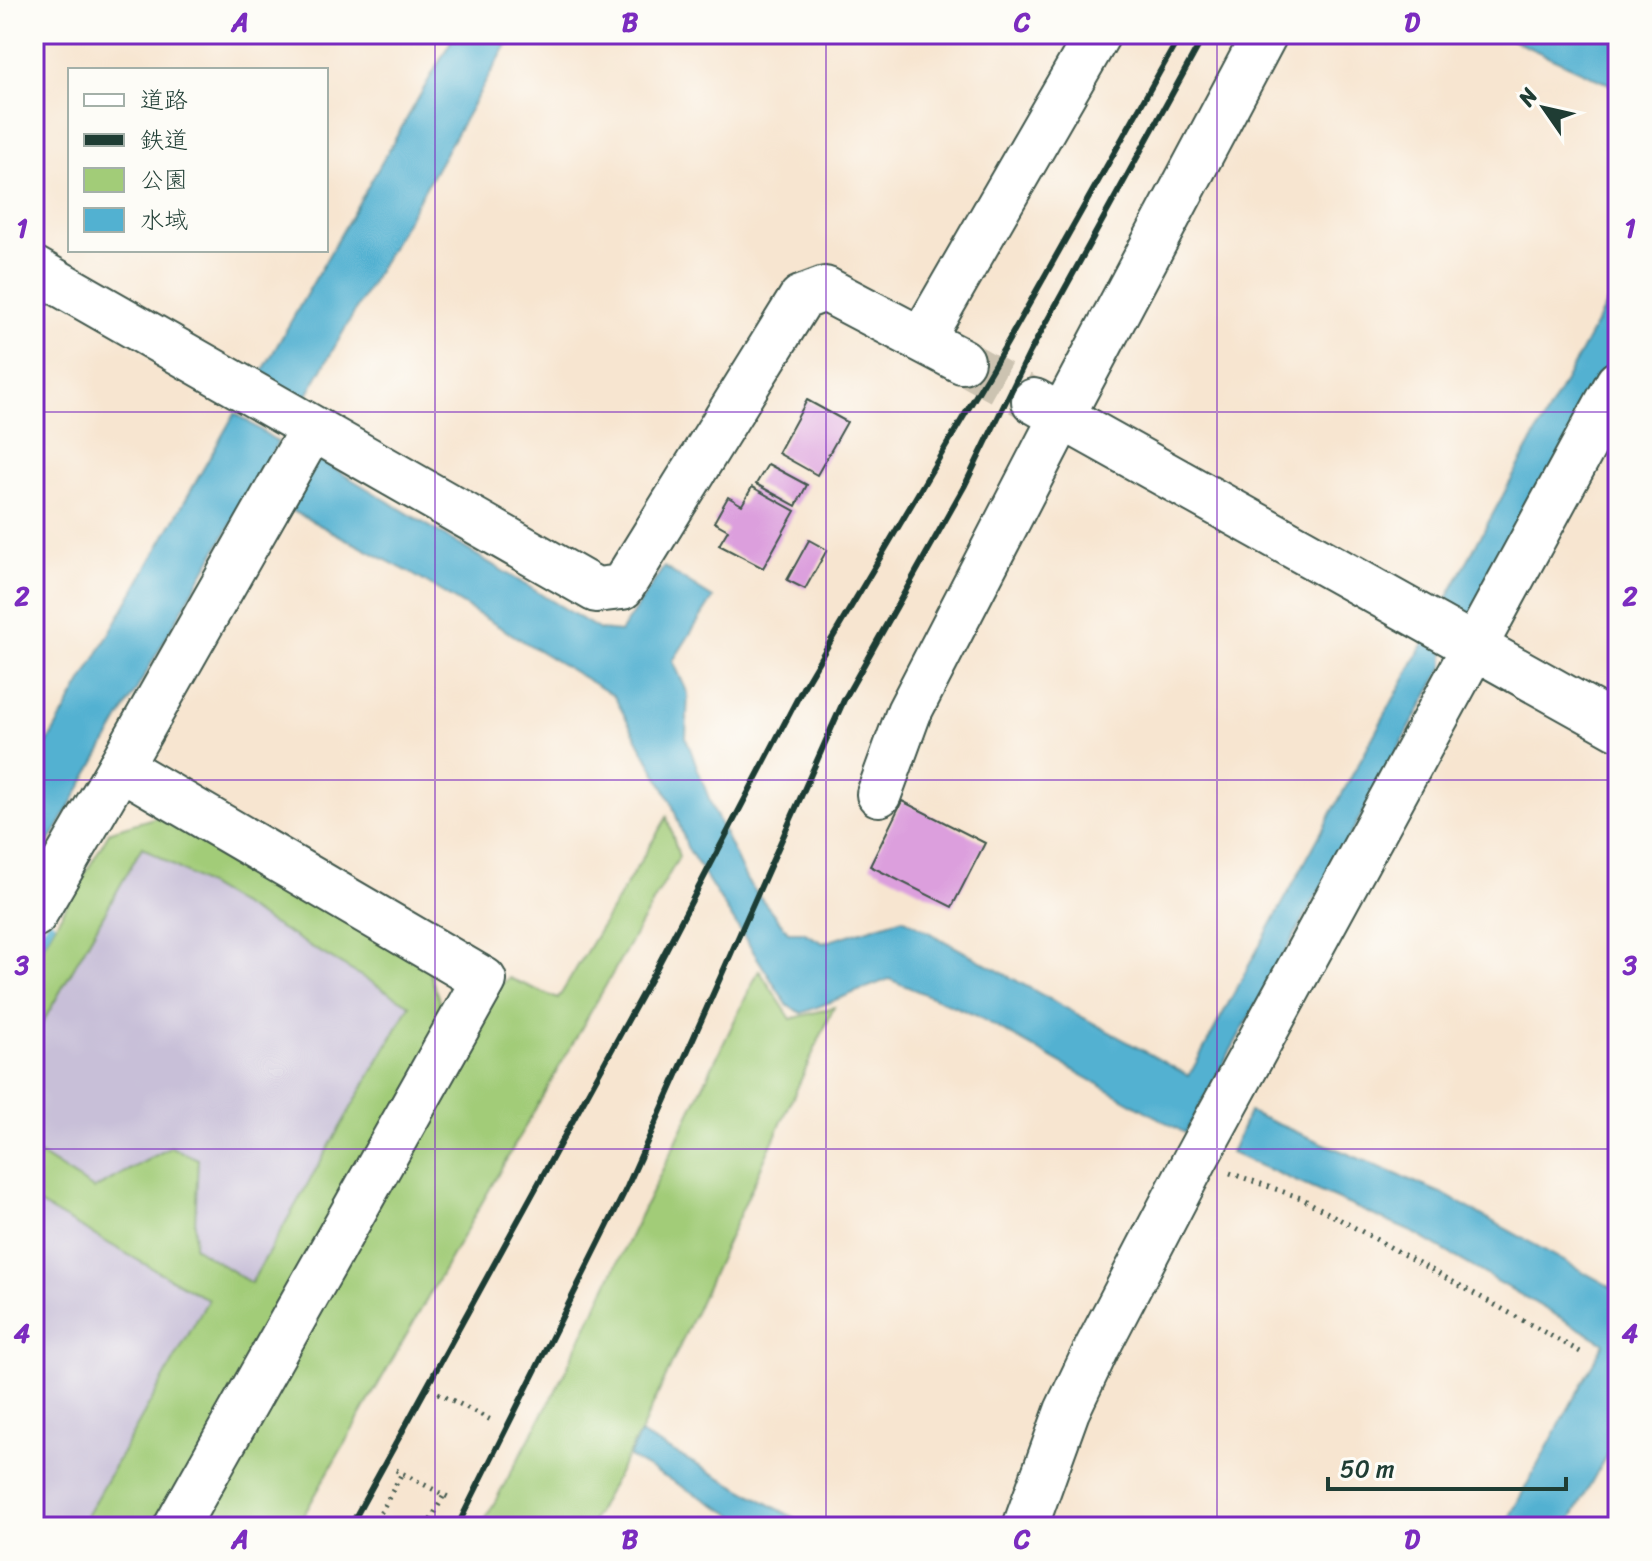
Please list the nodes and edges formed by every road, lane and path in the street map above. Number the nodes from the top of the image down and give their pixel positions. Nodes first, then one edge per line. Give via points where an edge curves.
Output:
1 (1098, 34) edge
2 (1265, 34) edge
3 (34, 269) edge
4 (922, 339) junction
5 (962, 361) tunnel mouth
6 (1618, 383) edge
7 (1048, 409) junction
8 (283, 438) junction
9 (1454, 634) junction
10 (1618, 727) edge
11 (120, 767) junction
12 (879, 794) dead end
13 (34, 915) edge
14 (1209, 1134) junction
15 (1584, 1354) dead end
16 (438, 1393) dead end
17 (491, 1420) dead end
18 (176, 1527) edge
19 (373, 1527) edge
20 (427, 1527) edge
21 (1025, 1527) edge

1 - 4 street
2 - 7 street
3 - 8 street
4 - 5 street
4 - 8 street via 825,289 801,298 622,587 596,590
6 - 9 street
7 - 9 street
7 - 12 street via 909,712
8 - 11 street
9 - 10 street
9 - 14 street
11 - 13 street
11 - 18 street via 484,980
14 - 15 path via 1301,1198
14 - 21 street via 1067,1411
16 - 17 path
19 - 20 path via 399,1472 447,1497

